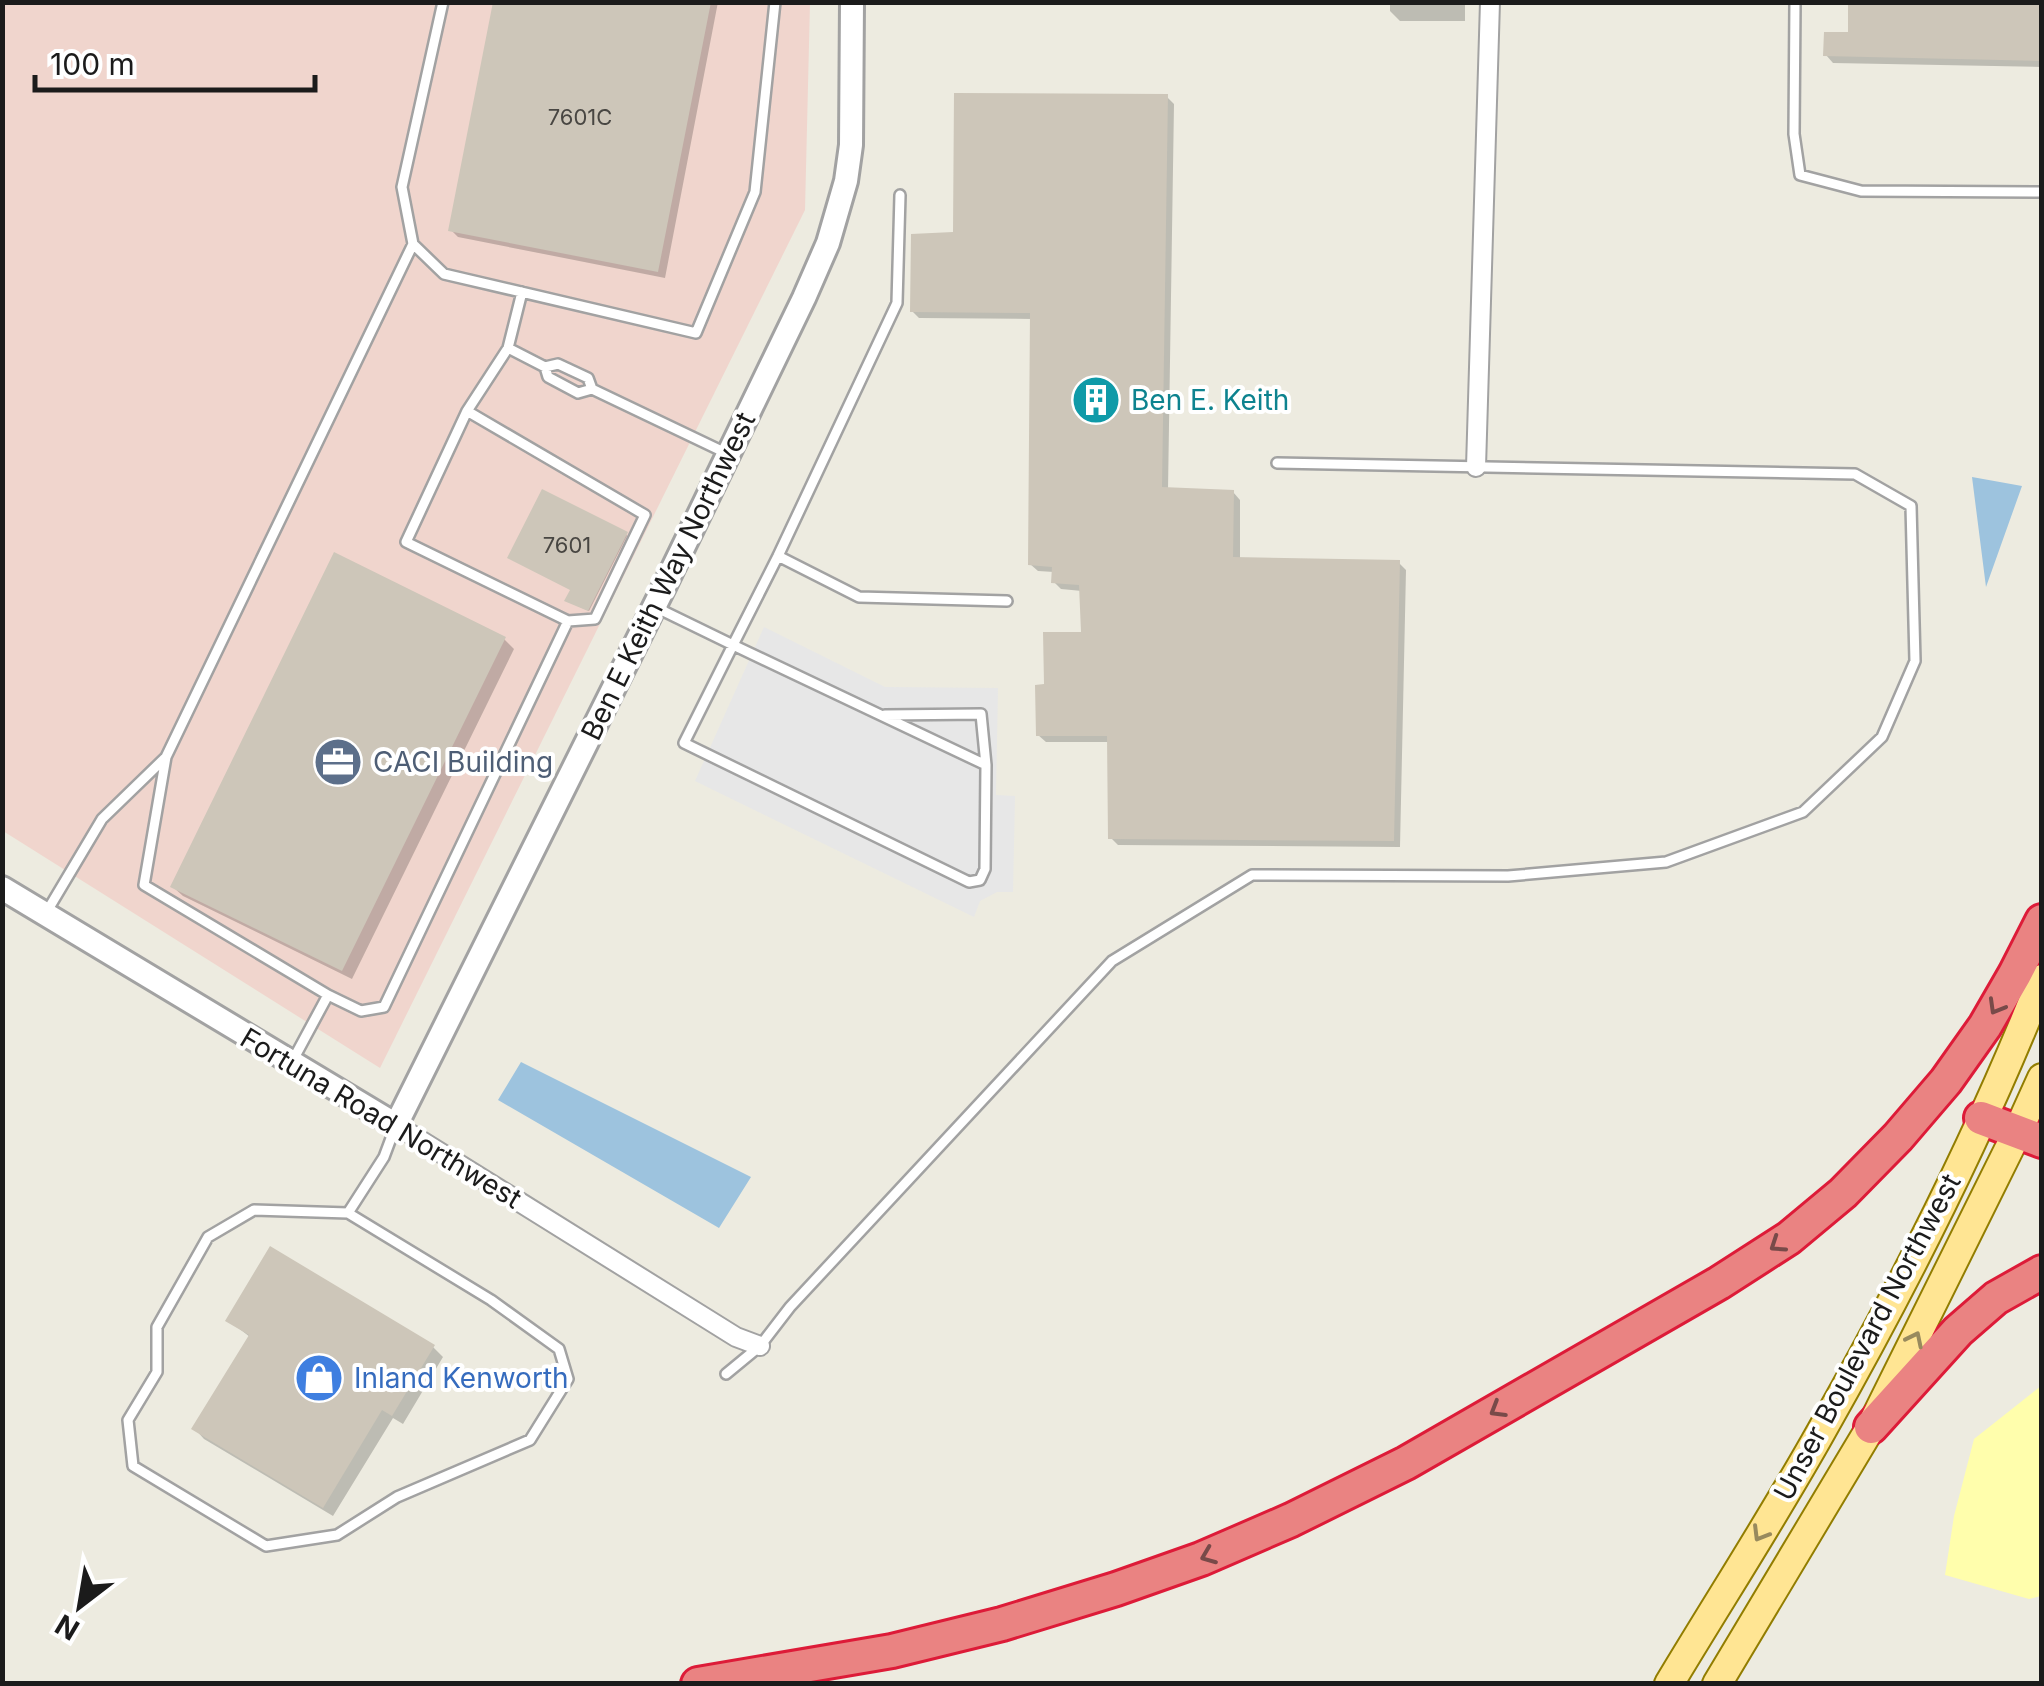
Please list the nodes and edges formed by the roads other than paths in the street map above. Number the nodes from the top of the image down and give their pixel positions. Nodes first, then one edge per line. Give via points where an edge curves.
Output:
1 (443, 2) edge
2 (775, 2) edge
3 (852, 2) edge
4 (1490, 2) edge
5 (1795, 2) edge
6 (2042, 192) edge
7 (900, 194) dead end
8 (413, 244) junction
9 (522, 292) junction
10 (508, 348) junction
11 (545, 366) junction
12 (592, 389) junction
13 (467, 412) junction
14 (728, 454) junction
15 (1277, 463) dead end
16 (1476, 467) junction
17 (778, 556) junction
18 (1006, 601) dead end
19 (654, 606) junction
20 (568, 622) junction
21 (733, 645) junction
22 (881, 715) junction
23 (166, 757) junction
24 (986, 765) junction
25 (2, 888) edge
26 (45, 914) junction
27 (2042, 921) edge
28 (2042, 979) edge
29 (328, 996) junction
30 (292, 1063) junction
31 (2042, 1078) edge
32 (1981, 1118) junction
33 (396, 1125) junction
34 (2030, 1136) edge
35 (348, 1214) junction
36 (2042, 1272) edge
37 (760, 1346) junction
38 (726, 1374) dead end
39 (1872, 1427) junction
40 (698, 1684) edge
41 (1669, 1684) edge
42 (1718, 1684) edge

1 - 8 lane via 402,188
2 - 9 lane via 754,192 696,333
3 - 14 street, Ben E Keith Way Northwest via 851,145 839,212
4 - 16 street
5 - 6 lane via 1800,175 1860,191
7 - 17 lane via 897,304
8 - 9 lane via 444,274
8 - 23 lane
9 - 10 lane
10 - 11 lane
10 - 13 lane
11 - 12 lane via 558,364 588,378
11 - 12 lane via 548,377 578,392
12 - 14 lane
13 - 20 lane via 406,542
13 - 20 lane via 646,516 595,619
14 - 19 street, Ben E Keith Way Northwest
15 - 16 lane
16 - 37 lane via 1854,474 1911,506 1915,662 1882,737 1803,812 1666,862 1508,876 1252,875 1112,961
17 - 18 lane via 859,597
17 - 21 lane
19 - 21 lane
19 - 33 street, Ben E Keith Way Northwest
20 - 29 lane via 384,1008 362,1011
21 - 22 lane
21 - 24 lane via 684,744 969,882 980,880 985,869
22 - 24 lane
22 - 24 lane via 981,714
23 - 26 lane via 102,819
23 - 29 lane via 144,885
25 - 26 street, Fortuna Road Northwest
26 - 30 street, Fortuna Road Northwest
27 -> 40 highway via 1946,1082 1843,1194 1719,1283 1406,1464 1201,1560 1097,1595 892,1652
28 - 32 main road, Unser Boulevard Northwest
29 - 30 lane
30 - 33 street, Fortuna Road Northwest
31 - 34 main road, Unser Boulevard Northwest
32 - 34 highway
32 -> 41 main road, Unser Boulevard Northwest via 1822,1430
33 - 35 lane
33 - 37 street, Fortuna Road Northwest
39 -> 34 main road, Unser Boulevard Northwest
35 - 35 lane via 560,1349 568,1379 530,1440 397,1496 338,1535 266,1546 133,1466 128,1420 157,1372 157,1326 208,1236 254,1210
36 - 39 highway via 1996,1298 1958,1331
37 - 38 lane
39 - 42 main road, Unser Boulevard Northwest

